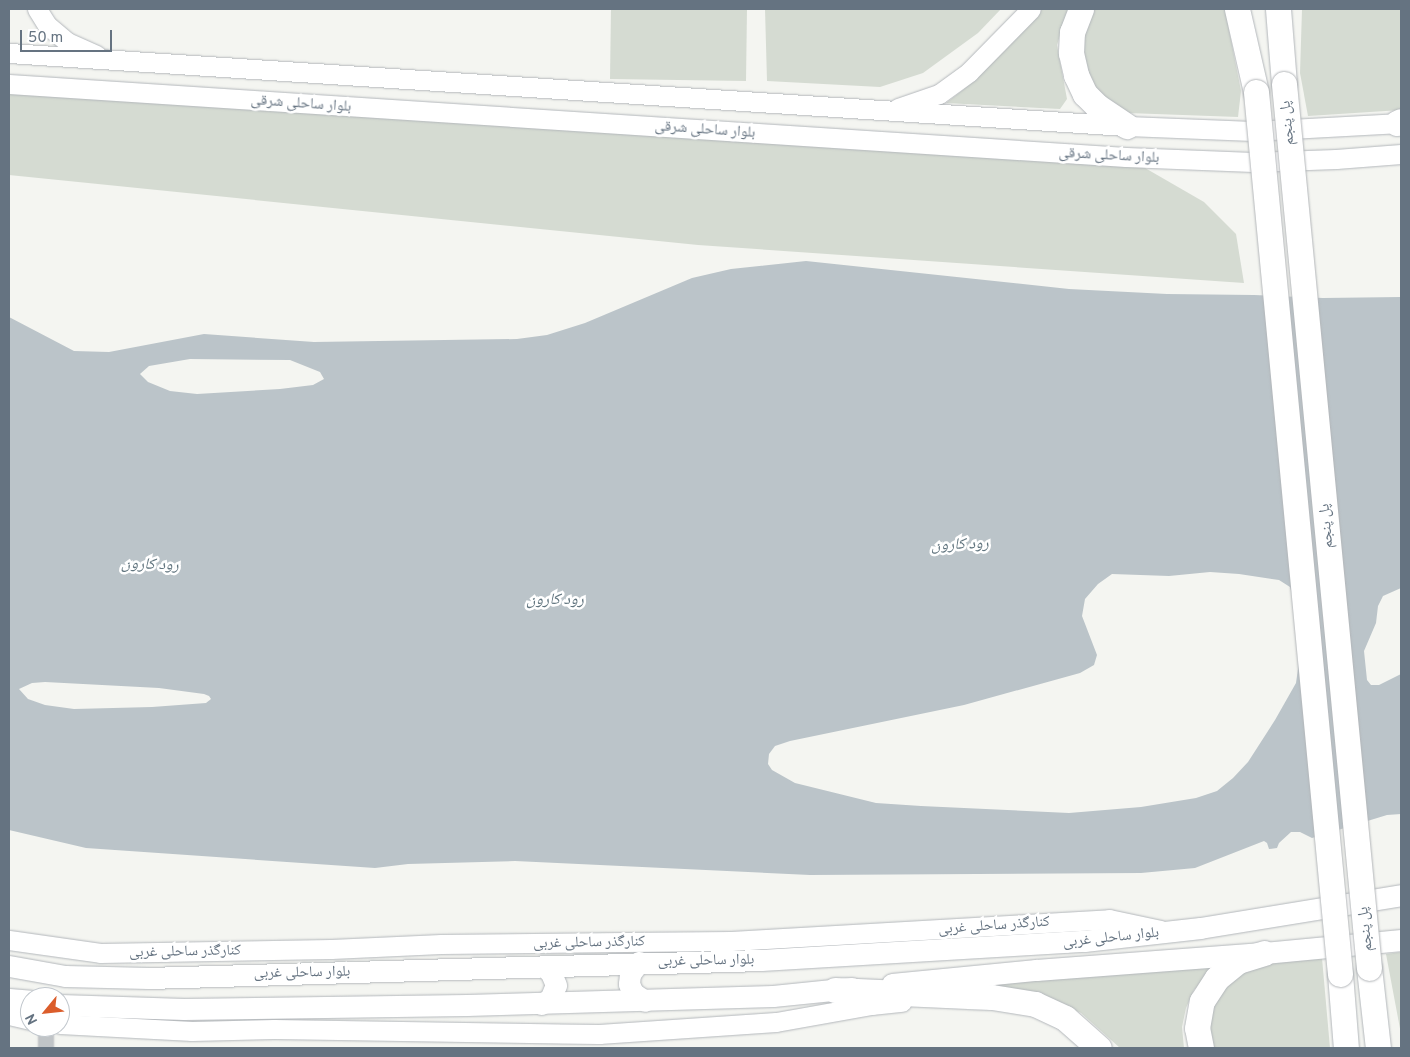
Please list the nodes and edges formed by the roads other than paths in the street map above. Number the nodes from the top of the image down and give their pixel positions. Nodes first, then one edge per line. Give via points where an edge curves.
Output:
1 (37, 9) edge
2 (1031, 9) edge
3 (1081, 9) edge
4 (1237, 9) edge
5 (1250, 9) edge
6 (1278, 9) edge
7 (1289, 9) edge
8 (9, 53) edge
9 (108, 60) junction
10 (342, 76) junction
11 (9, 84) edge
12 (1284, 84) junction
13 (1256, 92) junction
14 (338, 106) junction
15 (889, 111) junction
16 (1400, 122) edge
17 (1127, 126) junction
18 (1401, 154) edge
19 (1401, 895) edge
20 (1401, 926) edge
21 (1169, 932) junction
22 (9, 940) edge
23 (1401, 940) edge
24 (1307, 949) junction
25 (100, 953) junction
26 (1264, 954) junction
27 (639, 962) junction
28 (9, 966) edge
29 (542, 966) junction
30 (148, 978) junction
31 (835, 990) junction
32 (967, 996) junction
33 (645, 1001) junction
34 (541, 1004) junction
35 (70, 1005) edge
36 (170, 1009) junction
37 (70, 1025) edge
38 (156, 1030) junction
39 (192, 1030) junction
40 (600, 1041) edge
41 (1100, 1048) edge
42 (1201, 1048) edge
43 (1346, 1048) edge
44 (1378, 1048) edge

1 - 9 main road via 47,25 68,42
2 - 15 main road via 969,72 939,94
3 - 17 highway via 1072,39 1071,53 1076,75 1085,94 1097,106
4 - 13 highway
5 - 13 highway
6 - 12 highway
7 - 12 highway
8 - 9 main road, بلوار ساحلی شرقی
9 - 10 main road, بلوار ساحلی شرقی
10 - 14 main road
10 - 15 main road, بلوار ساحلی شرقی
11 - 14 main road, بلوار ساحلی شرقی
12 - 44 highway, پل پنجم, bridge
13 - 43 highway, پل پنجم, bridge
14 - 18 main road, بلوار ساحلی شرقی via 1126,157 1253,162
15 - 17 main road, بلوار ساحلی شرقی
16 - 17 main road, بلوار ساحلی شرقی via 1253,131
19 - 21 main road, بلوار ساحلی غربی
20 - 24 main road, بلوار ساحلی غربی
21 - 25 main road, کنارگذر ساحلی غربی via 1109,918 731,941 441,944 322,950
21 - 27 main road, بلوار ساحلی غربی via 1064,943 761,960
22 - 25 main road, کنارگذر ساحلی غربی
23 - 24 main road, بلوار ساحلی غربی
24 - 26 main road, بلوار ساحلی غربی
25 - 30 main road
26 - 31 main road, بلوار ساحلی غربی via 1036,970
26 - 42 highway via 1238,962 1217,978 1202,1001 1198,1028
27 - 29 main road, بلوار ساحلی غربی
27 - 33 main road via 630,974 629,984 633,993
28 - 30 main road, بلوار ساحلی غربی via 65,976
29 - 30 main road, بلوار ساحلی غربی
29 - 34 main road via 550,971 556,985 550,999
31 - 32 highway
31 - 33 main road, بلوار ساحلی غربی
32 - 40 main road via 871,1005 776,1022
32 - 41 highway via 992,996 1035,1004 1065,1018
33 - 34 main road, بلوار ساحلی غربی
34 - 36 main road, بلوار ساحلی غربی
35 - 36 main road, بلوار ساحلی غربی
36 - 38 main road
36 - 39 main road
37 - 38 main road
38 - 39 main road
39 - 40 main road via 274,1029

